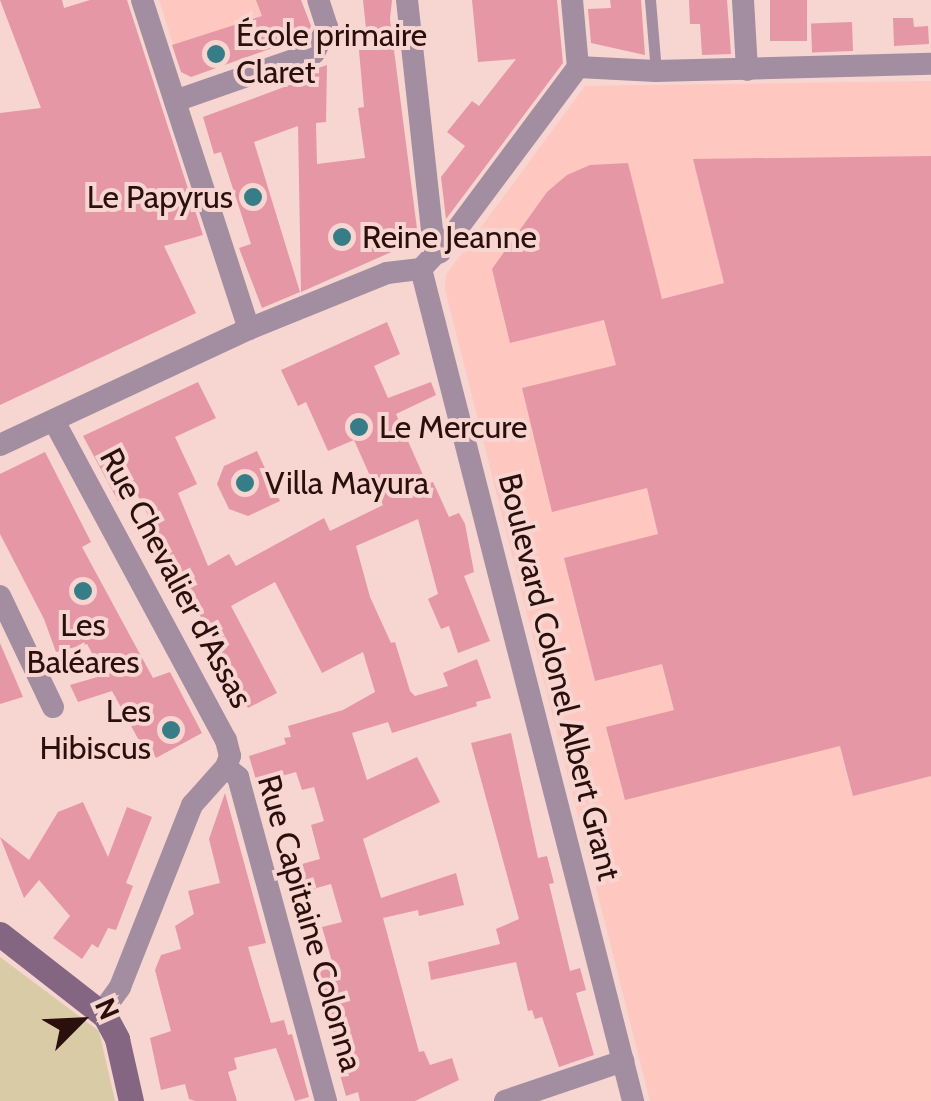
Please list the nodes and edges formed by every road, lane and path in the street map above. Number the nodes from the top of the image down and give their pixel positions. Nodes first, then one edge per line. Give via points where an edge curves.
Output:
1 (142, 0) edge
2 (318, 0) edge
3 (407, 0) edge
4 (572, 0) edge
5 (650, 0) edge
6 (743, 0) edge
7 (931, 64) edge
8 (578, 66) junction
9 (747, 70) junction
10 (656, 71) junction
11 (175, 101) junction
12 (440, 252) junction
13 (421, 269) junction
14 (249, 329) junction
15 (54, 421) junction
16 (0, 445) edge
17 (0, 596) edge
18 (53, 707) dead end
19 (226, 767) junction
20 (0, 934) edge
21 (102, 1012) junction
22 (623, 1061) junction
23 (130, 1101) edge
24 (326, 1101) edge
25 (505, 1101) edge
26 (633, 1101) edge

1 - 11 street
2 - 11 street via 327,26 314,52
3 - 12 street via 432,232
4 - 8 street
5 - 10 lane
6 - 9 street
7 - 9 street
8 - 10 street
8 - 12 street
9 - 10 street
11 - 14 street
12 - 13 street
13 - 14 street via 388,273
13 - 22 street, Boulevard Colonel Albert Grant
14 - 15 street
15 - 16 street
15 - 19 street, Rue Chevalier d'Assas via 226,740
17 - 18 street
19 - 21 street via 192,805 127,970
19 - 24 street, Rue Capitaine Colonna via 238,777
20 - 21 street
21 - 23 street via 118,1039
22 - 25 street
22 - 26 street, Boulevard Colonel Albert Grant

